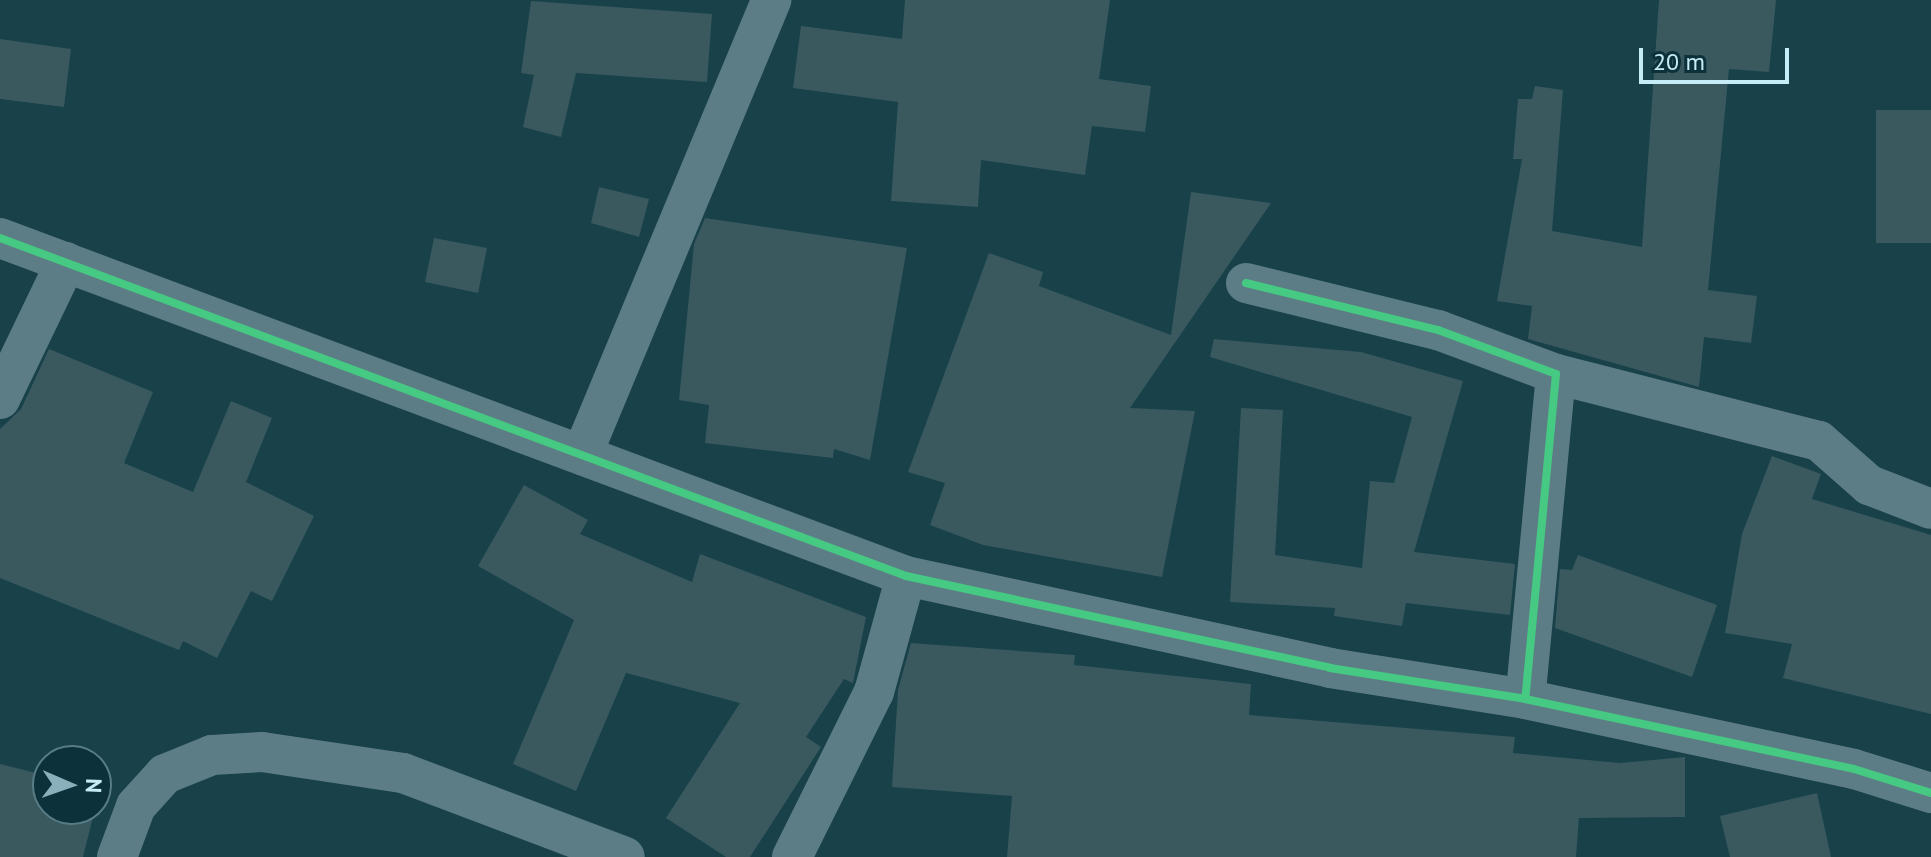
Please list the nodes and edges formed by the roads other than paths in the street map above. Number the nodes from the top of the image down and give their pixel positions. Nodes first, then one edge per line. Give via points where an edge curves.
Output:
1 (771, 0) edge
2 (0, 238) edge
3 (66, 262) junction
4 (1246, 283) dead end
5 (1556, 374) junction
6 (0, 399) edge
7 (582, 455) junction
8 (1931, 509) edge
9 (906, 576) junction
10 (1525, 699) junction
11 (1931, 793) edge
12 (117, 857) edge
13 (625, 857) edge
14 (792, 857) edge

1 - 7 street
2 - 3 street
3 - 6 street
3 - 7 street
4 - 5 street via 1438,330
5 - 8 street via 1819,441 1869,485
5 - 10 street
7 - 9 street
9 - 10 street via 1330,668
9 - 14 street via 874,692
10 - 11 street via 1854,769
12 - 13 street via 136,806 165,774 212,755 262,752 403,773

